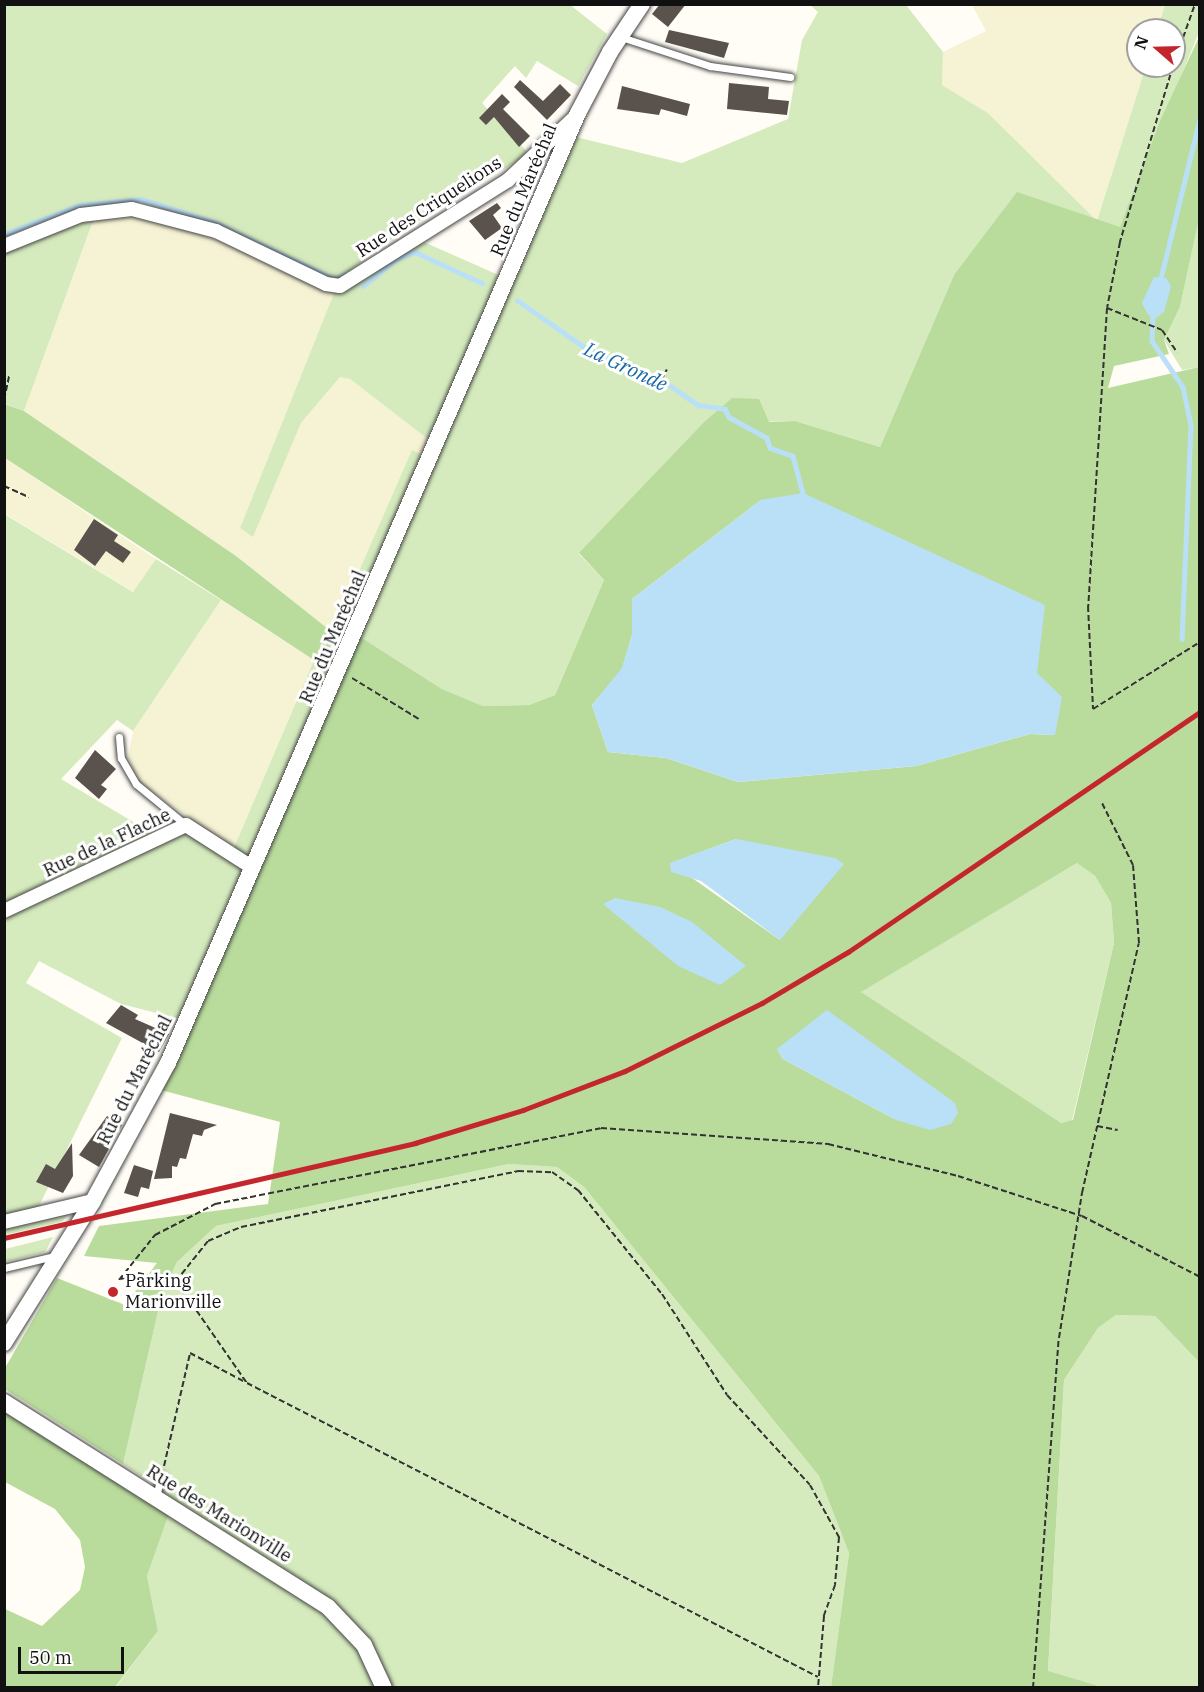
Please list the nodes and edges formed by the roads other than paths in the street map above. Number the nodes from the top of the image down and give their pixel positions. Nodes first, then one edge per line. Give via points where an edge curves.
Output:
1 (642, 4) edge
2 (619, 36) junction
3 (790, 77) dead end
4 (578, 113) junction
5 (4, 246) edge
6 (119, 737) dead end
7 (186, 825) junction
8 (253, 868) junction
9 (4, 911) edge
10 (93, 1201) junction
11 (4, 1222) edge
12 (61, 1254) junction
13 (4, 1268) edge
14 (4, 1343) edge
15 (4, 1402) edge
16 (161, 1476) road end
17 (156, 1497) junction
18 (384, 1688) edge

1 - 2 street, Rue du Maréchal
2 - 3 lane via 702,64
2 - 4 street, Rue du Maréchal
4 - 5 street, Rue des Criquelions via 508,180 340,286 326,284 216,231 132,209 81,214
4 - 8 street, Rue du Maréchal
6 - 7 lane via 121,758 136,784
7 - 8 street, Rue de la Flache
7 - 9 street, Rue de la Flache
8 - 10 street, Rue du Maréchal via 168,1063
10 - 11 street
10 - 12 street, Rue du Maréchal
12 - 13 lane
12 - 14 street, Rue du Maréchal
15 - 17 street, Rue des Marionville
16 - 17 lane
17 - 18 street, Rue des Marionville via 328,1607 364,1645

